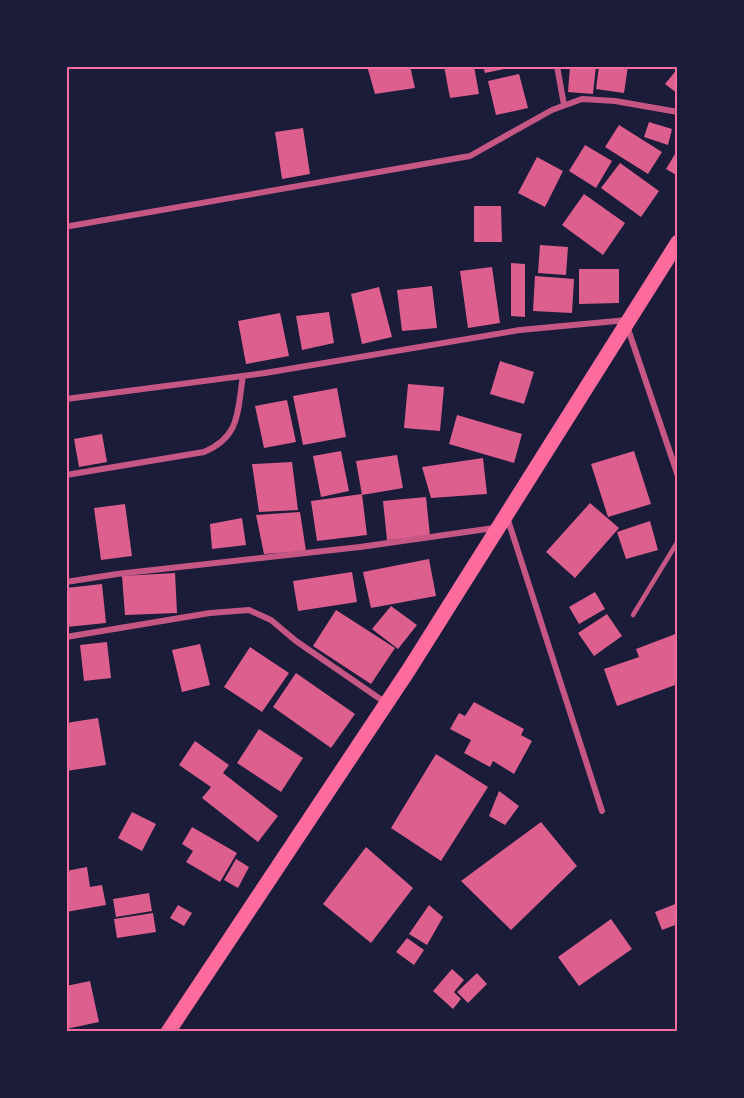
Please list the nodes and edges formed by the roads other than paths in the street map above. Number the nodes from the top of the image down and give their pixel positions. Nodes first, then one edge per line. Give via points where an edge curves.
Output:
1 (557, 66) edge
2 (564, 105) junction
3 (678, 112) edge
4 (70, 226) dead end
5 (678, 242) edge
6 (628, 322) junction
7 (243, 376) junction
8 (66, 399) edge
9 (66, 475) edge
10 (678, 476) edge
11 (502, 521) junction
12 (678, 541) edge
13 (66, 582) edge
14 (633, 615) dead end
15 (66, 637) edge
16 (386, 703) junction
17 (602, 811) dead end
18 (168, 1032) edge

1 - 2 street
2 - 3 street via 582,99 615,101
2 - 4 street via 470,156
5 - 6 main road
6 - 7 street via 520,330
6 - 10 street
6 - 11 main road
7 - 8 street
7 - 9 street via 234,428 221,445 204,452
11 - 13 street via 360,547
11 - 16 main road
11 - 17 street
12 - 14 lane
15 - 16 street via 249,610 271,620
16 - 18 main road

